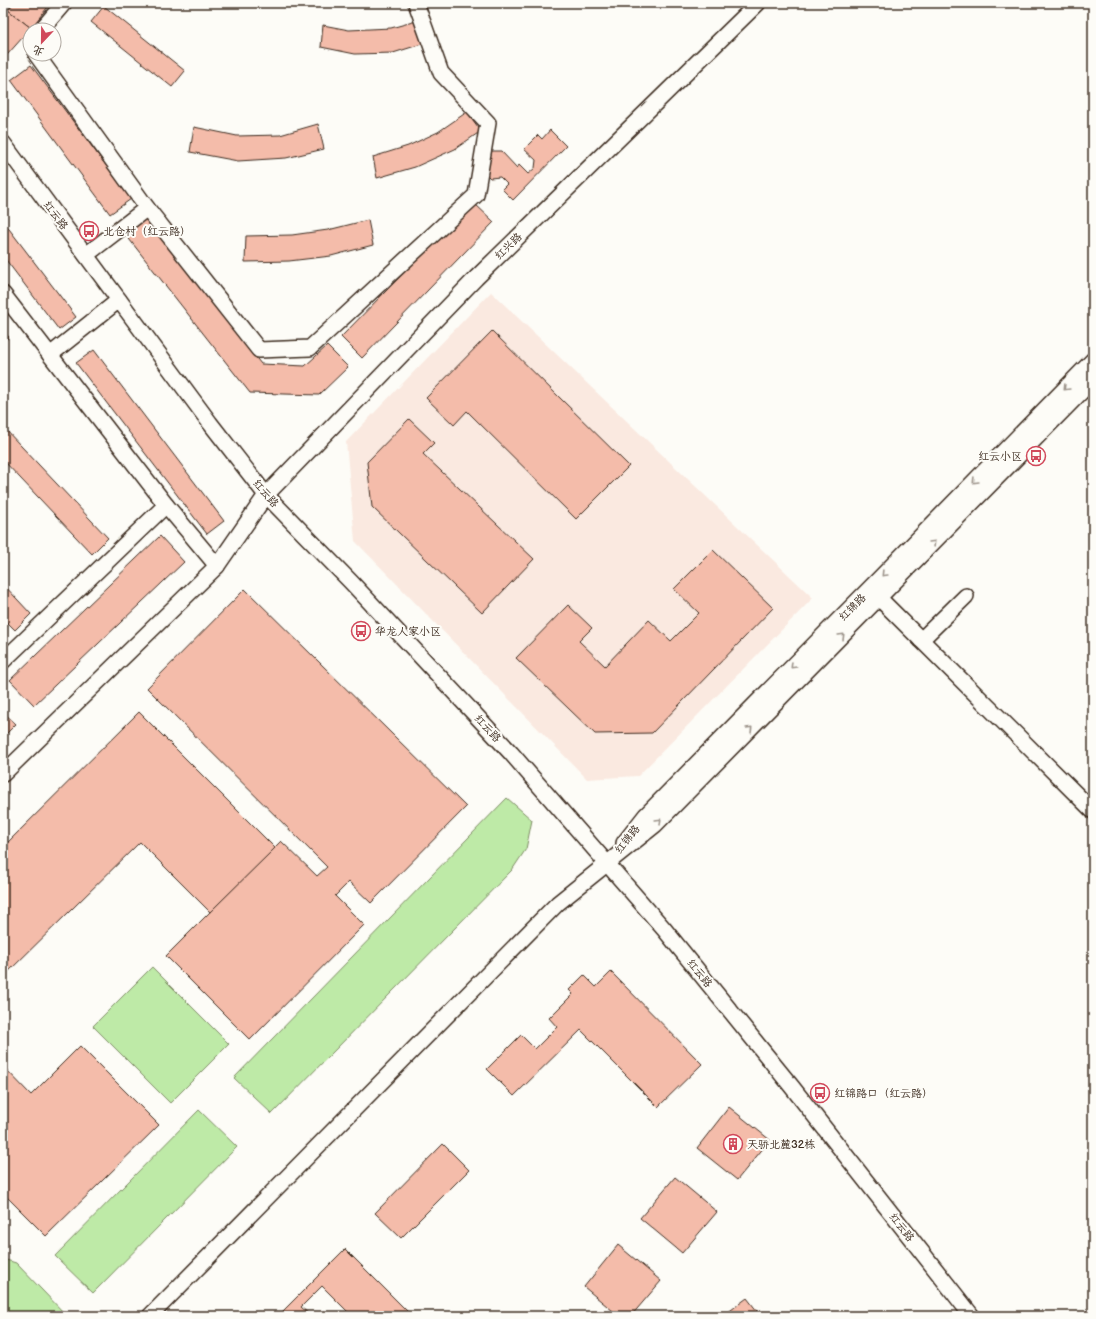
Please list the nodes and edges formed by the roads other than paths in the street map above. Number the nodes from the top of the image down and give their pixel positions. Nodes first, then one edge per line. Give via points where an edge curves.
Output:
1 (64, 3) edge
2 (416, 3) edge
3 (758, 3) edge
4 (48, 22) edge
5 (42, 62) edge
6 (3, 143) edge
7 (147, 208) junction
8 (86, 255) junction
9 (3, 294) edge
10 (119, 300) junction
11 (50, 355) junction
12 (1093, 360) edge
13 (1093, 380) edge
14 (266, 495) junction
15 (166, 505) junction
16 (217, 566) junction
17 (966, 596) dead end
18 (879, 598) junction
19 (922, 640) junction
20 (3, 661) edge
21 (3, 774) edge
22 (1093, 811) edge
23 (608, 864) junction
24 (150, 1316) edge
25 (972, 1316) edge

1 - 4 street
2 - 7 street via 441,73 488,123 476,195 310,348 259,350
3 - 14 street, 红兴路 via 476,278
5 - 7 street
6 - 8 street, 红云路
7 - 8 street
8 - 10 street, 红云路
9 - 11 street
10 - 11 street
10 - 14 street, 红云路
11 - 15 street
12 -> 23 street, 红锦路 via 646,815
18 -> 13 street, 红锦路
14 - 16 street, 红兴路
14 - 23 street, 红云路 via 511,753
15 - 16 street
15 - 20 street
16 - 21 street, 红兴路
17 - 19 street
18 - 19 street
23 -> 18 street, 红锦路 via 655,825
19 - 22 street
23 - 24 street via 558,903
23 - 25 street, 红云路 via 769,1059

